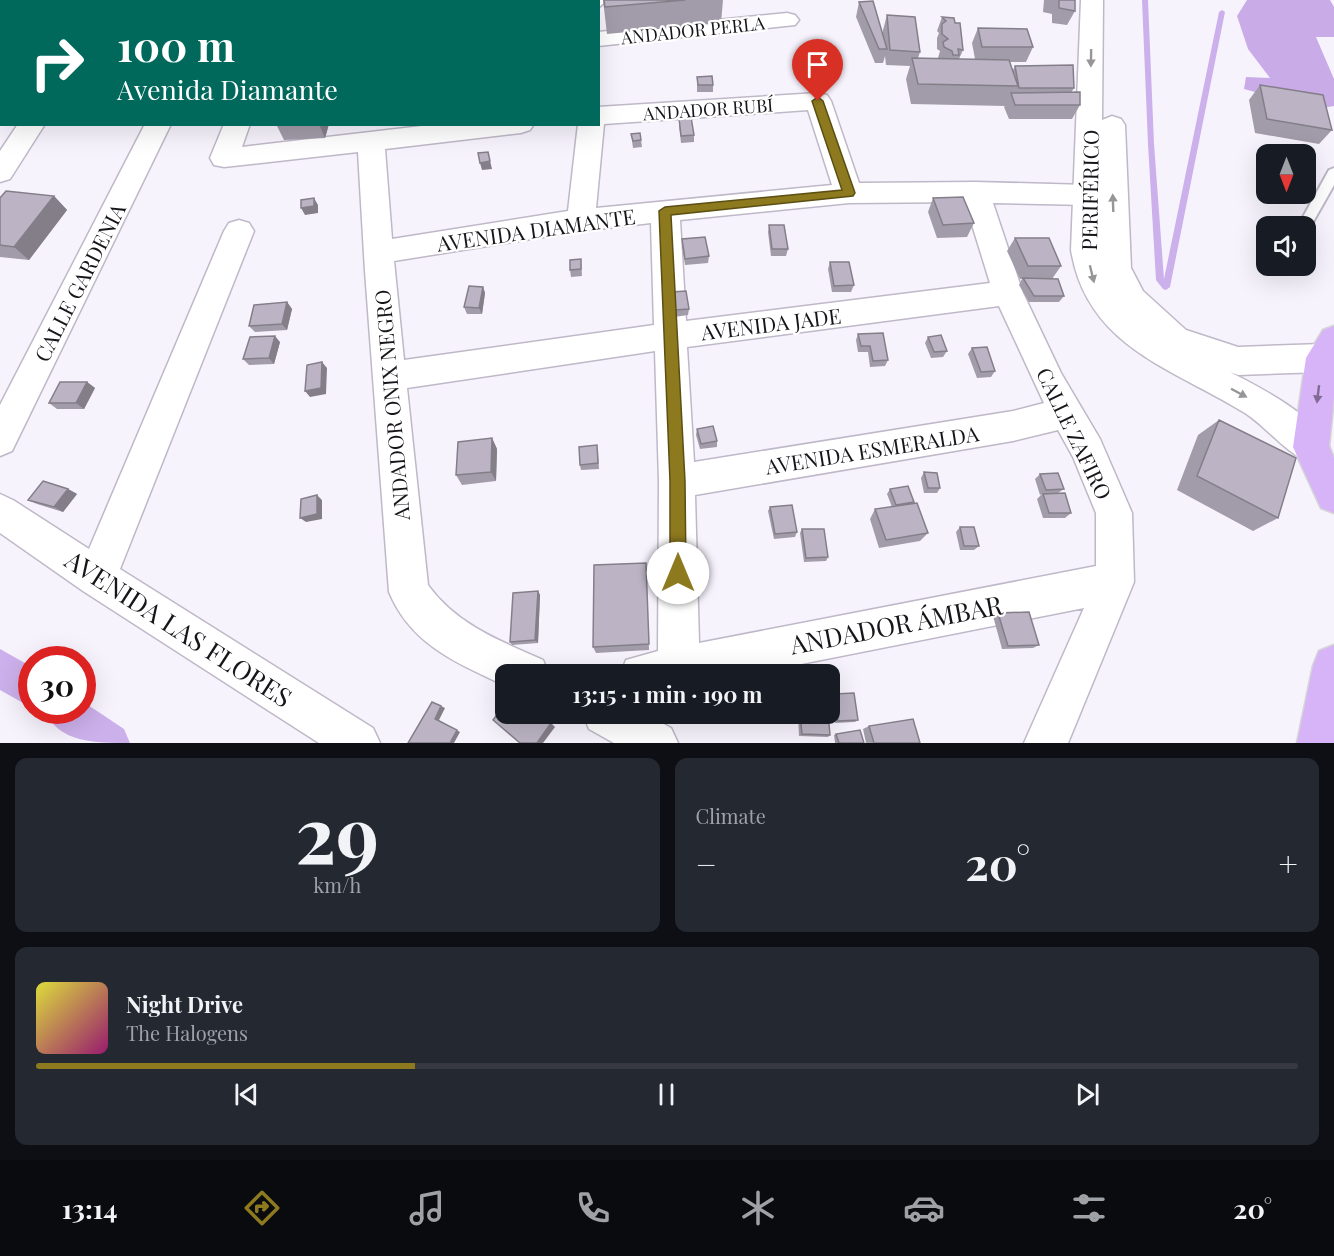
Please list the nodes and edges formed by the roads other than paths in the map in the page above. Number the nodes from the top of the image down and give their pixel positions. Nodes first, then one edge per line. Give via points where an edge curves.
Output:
1 (1092, 0) edge
2 (1111, 0) edge
3 (787, 20) dead end
4 (600, 39) edge
5 (600, 116) edge
6 (31, 126) edge
7 (157, 126) edge
8 (236, 126) edge
9 (503, 126) edge
10 (591, 126) edge
11 (371, 141) junction
12 (0, 172) edge
13 (1334, 173) edge
14 (976, 192) junction
15 (849, 193) junction
16 (1088, 195) junction
17 (665, 211) junction
18 (1309, 216) edge
19 (581, 220) junction
20 (239, 231) dead end
21 (379, 252) junction
22 (1008, 293) junction
23 (1121, 304) junction
24 (670, 336) junction
25 (1328, 349) edge
26 (391, 376) junction
27 (1066, 413) junction
28 (0, 440) edge
29 (1311, 447) junction
30 (677, 481) junction
31 (1334, 495) edge
32 (0, 512) edge
33 (97, 576) junction
34 (1115, 582) junction
35 (504, 664) edge
36 (679, 664) edge
37 (689, 664) edge
38 (1334, 666) edge
39 (622, 724) edge
40 (1325, 737) edge
41 (358, 743) edge
42 (656, 743) edge
43 (1046, 743) edge

1 -> 16 street, PERIFÉRICO
23 -> 2 street, PERIFÉRICO via 1112,166
3 - 4 street, ANDADOR PERLA
5 - 15 street, ANDADOR RUBÍ via 818,101
6 - 12 street
7 - 28 street, CALLE GARDENIA
8 - 11 street via 224,158
9 - 11 street
10 - 19 street
11 - 21 street, ANDADOR ONIX NEGRO
13 - 18 lane
14 - 15 street, AVENIDA DIAMANTE
14 - 16 street, AVENIDA DIAMANTE
14 - 22 street, CALLE ZAFIRO
15 - 17 street, AVENIDA DIAMANTE
16 -> 23 street, PERIFÉRICO via 1086,250 1094,285
17 - 19 street, AVENIDA DIAMANTE
17 - 24 street
19 - 21 street, AVENIDA DIAMANTE
20 - 33 street
21 - 26 street, ANDADOR ONIX NEGRO
22 - 24 street, AVENIDA JADE
22 - 27 street, CALLE ZAFIRO
23 - 25 street, PERIFÉRICO via 1176,339 1238,361
23 -> 29 street, PERIFÉRICO via 1127,327 1167,354 1259,404
24 - 26 street, AVENIDA JADE
24 - 30 street
25 -> 29 main road
26 - 35 street, ANDADOR ONIX NEGRO via 409,592 425,615 463,645
27 - 30 street, AVENIDA ESMERALDA via 1013,426
27 - 34 street, CALLE ZAFIRO via 1088,450 1114,513
29 - 31 main road
30 - 36 street
32 - 33 street, AVENIDA LAS FLORES
33 - 41 street, AVENIDA LAS FLORES
34 - 37 street, ANDADOR ÁMBAR
34 - 43 street, CALLE ZAFIRO
38 - 40 main road
39 - 42 street

